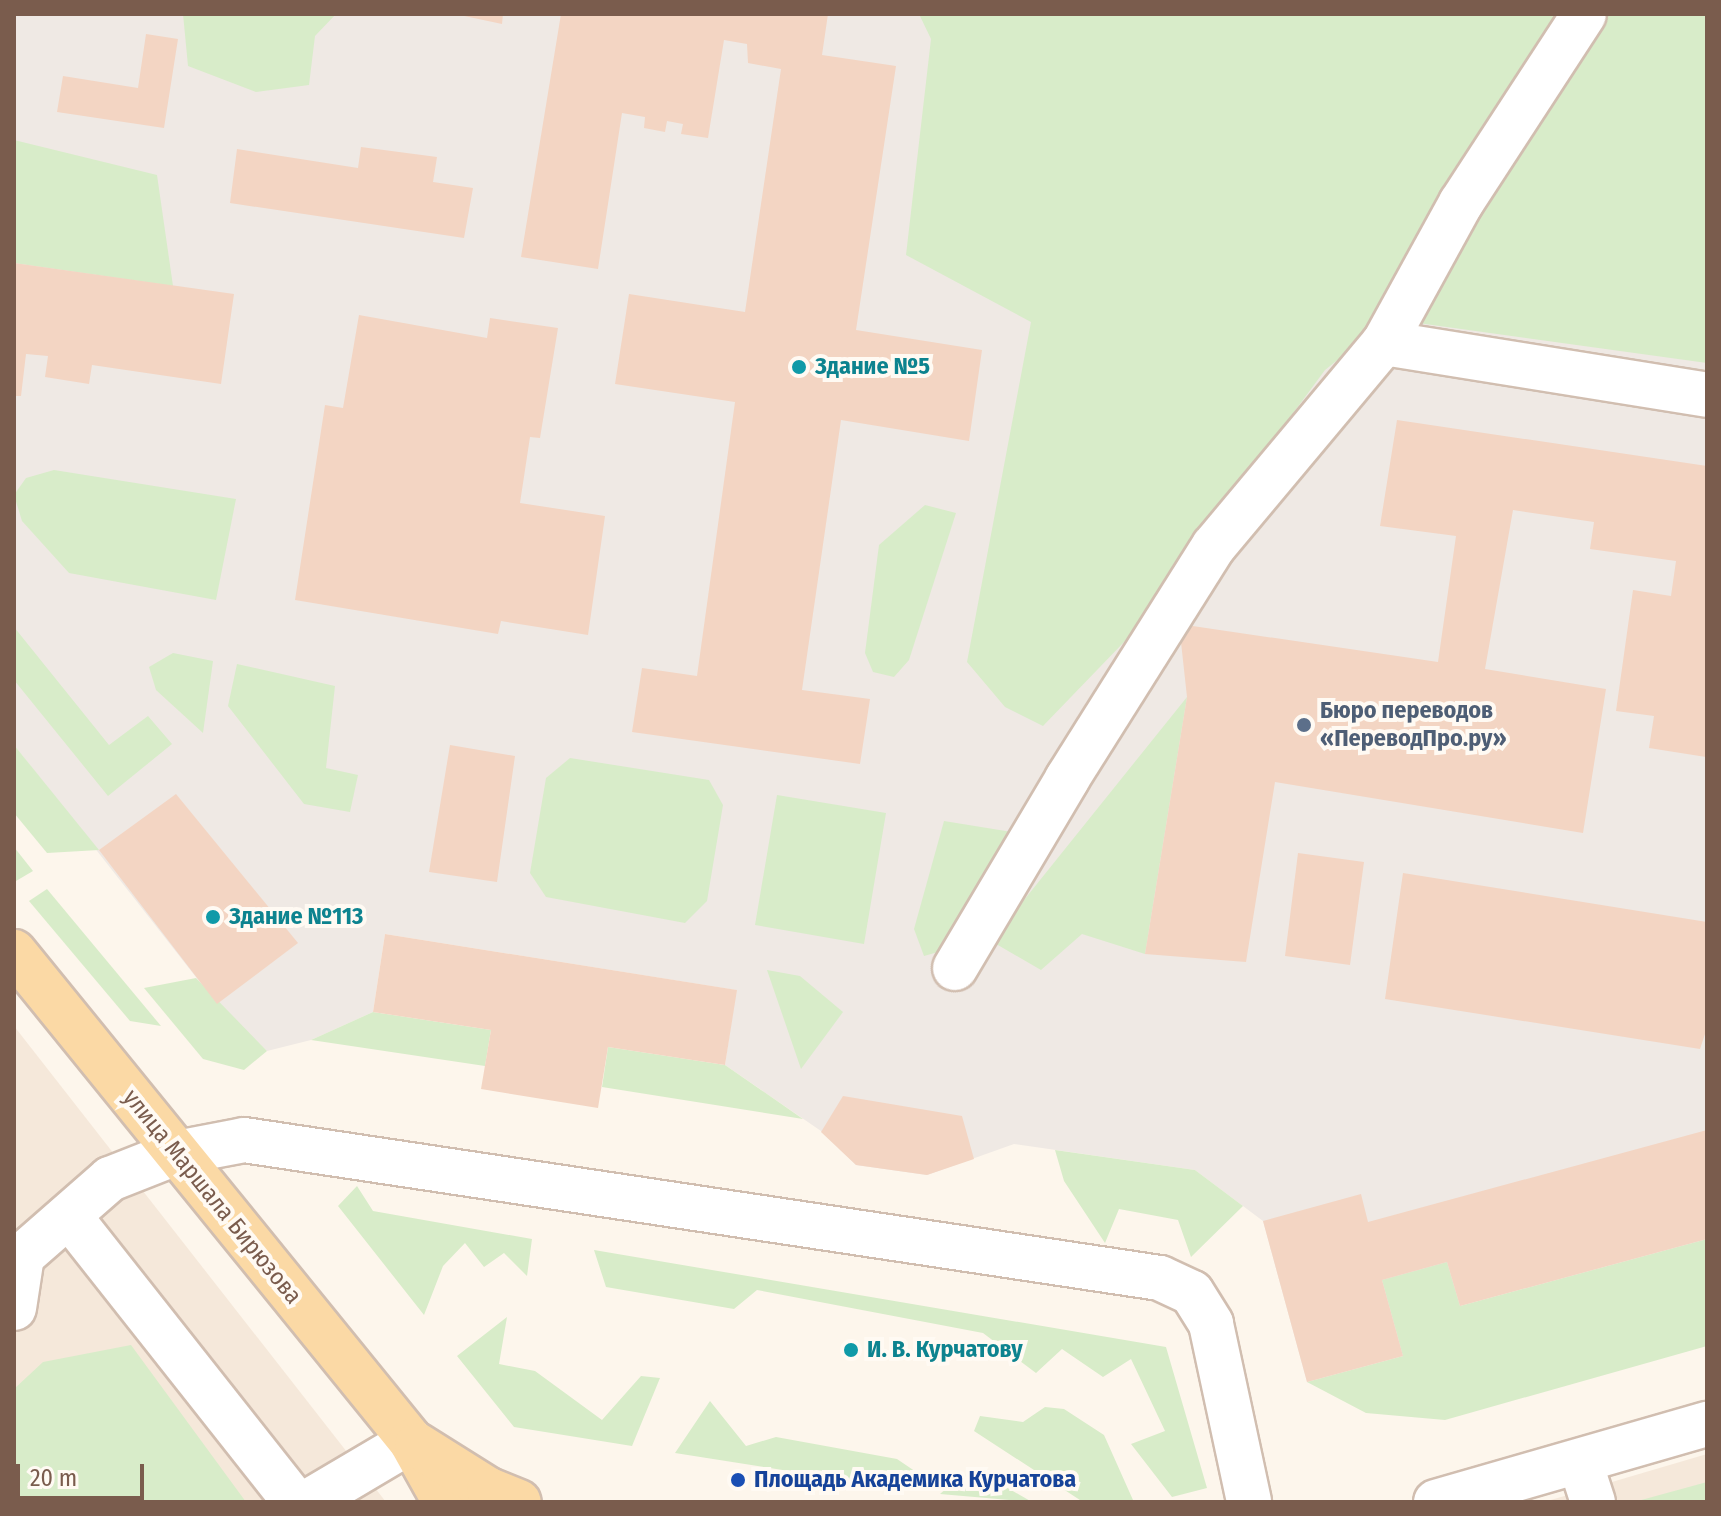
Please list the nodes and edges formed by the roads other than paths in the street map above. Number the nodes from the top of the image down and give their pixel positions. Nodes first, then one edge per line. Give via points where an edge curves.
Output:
1 (1584, 14) edge
2 (1384, 343) junction
3 (1707, 395) edge
4 (14, 952) edge
5 (955, 968) dead end
6 (176, 1153) junction
7 (69, 1216) junction
8 (14, 1308) edge
9 (1707, 1424) edge
10 (411, 1441) junction
11 (1586, 1482) edge
12 (295, 1502) edge
13 (308, 1502) edge
14 (445, 1502) edge
15 (519, 1502) edge
16 (1249, 1502) edge
17 (1436, 1502) edge

1 - 2 street via 1461,203
2 - 3 street
2 - 5 street via 1214,546
4 - 6 main road, улица Маршала Бирюзова
6 - 7 street via 110,1179
6 - 10 main road, улица Маршала Бирюзова
6 - 16 street via 244,1140 1160,1278 1192,1293 1211,1324
7 - 8 street via 22,1256
7 - 12 street
9 - 11 street
10 - 13 street
10 - 14 main road, улица Маршала Бирюзова
10 - 15 main road, улица Маршала Бирюзова via 489,1490
11 - 17 street

